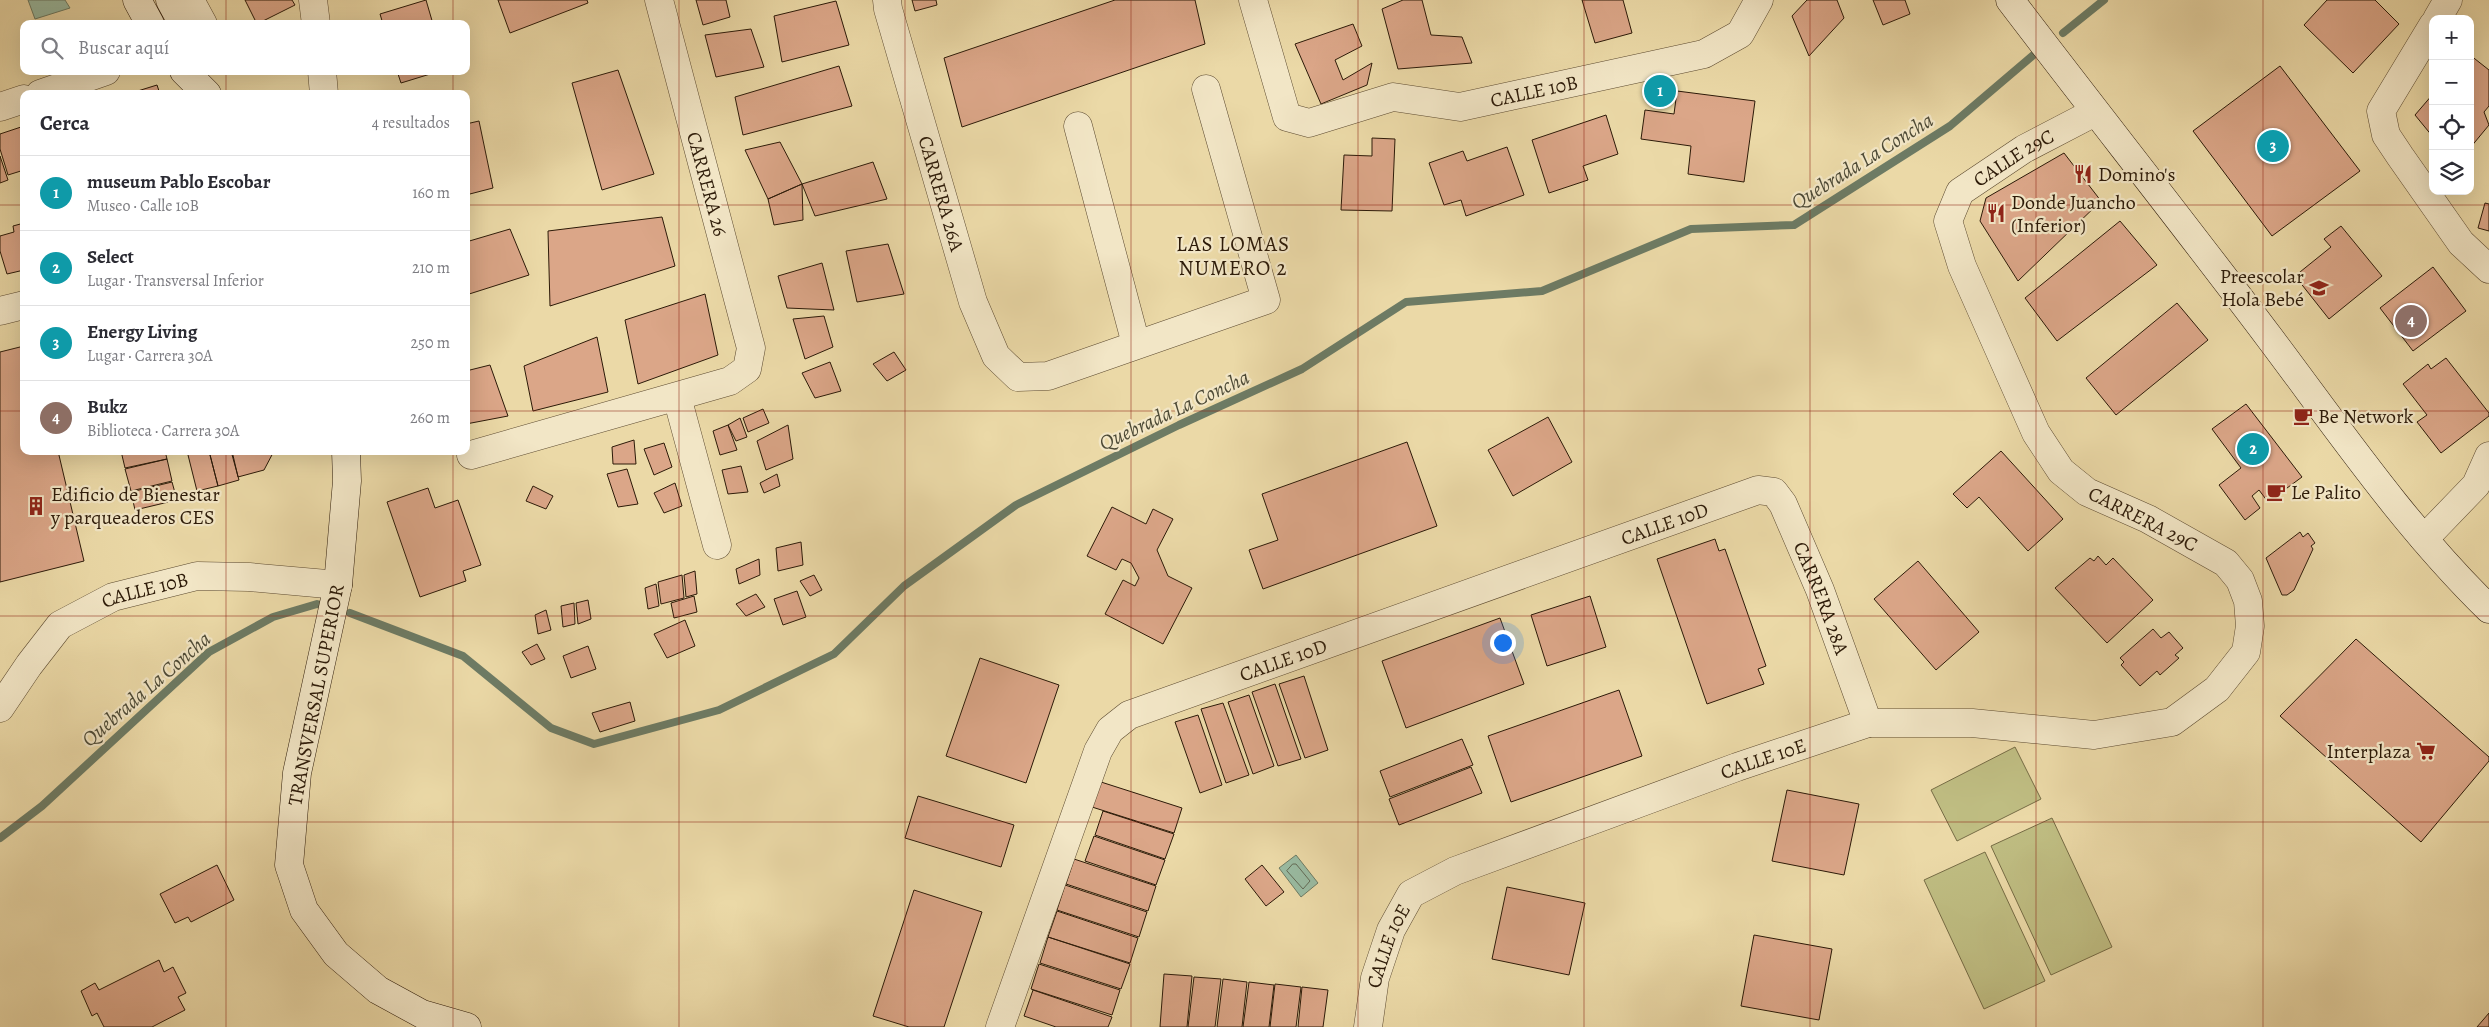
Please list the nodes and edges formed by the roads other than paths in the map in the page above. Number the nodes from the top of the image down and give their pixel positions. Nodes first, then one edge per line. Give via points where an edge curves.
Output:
1 (170, 0) edge
2 (190, 0) edge
3 (313, 0) edge
4 (659, 0) edge
5 (887, 0) edge
6 (1253, 0) edge
7 (1759, 0) edge
8 (2010, 0) edge
9 (2448, 0) edge
10 (2439, 15) edge
11 (181, 20) edge
12 (201, 20) edge
13 (316, 20) edge
14 (2429, 33) edge
15 (95, 75) edge
16 (193, 75) edge
17 (212, 83) edge
18 (1206, 89) dead end
19 (51, 90) edge
20 (20, 100) edge
21 (0, 108) edge
22 (2095, 112) junction
23 (1078, 126) dead end
24 (1948, 221) joint
25 (2489, 269) edge
26 (20, 306) edge
27 (0, 311) edge
28 (1136, 344) junction
29 (677, 397) junction
30 (346, 455) edge
31 (471, 455) dead end
32 (2489, 456) edge
33 (1758, 490) joint
34 (2424, 539) junction
35 (717, 545) dead end
36 (335, 601) junction
37 (2489, 609) edge
38 (2246, 652) joint
39 (0, 708) edge
40 (1868, 723) junction
41 (467, 1027) edge
42 (1000, 1027) edge
43 (1368, 1027) edge

1 - 11 street
2 - 12 street
3 - 13 street
4 - 29 street, CARRERA 26 via 751,348 747,369 730,381
5 - 28 street, CARRERA 26A via 973,302 996,356 1018,377 1048,376
6 - 7 street, CALLE 10B via 1287,117 1309,123 1393,97 1460,106 1704,54 1740,34
8 - 22 street
9 - 10 street
14 - 25 street via 2381,111 2386,135 2461,243
15 - 19 street
16 - 17 street
18 - 28 street via 1266,300
20 - 21 street
22 - 24 street, CALLE 29C via 2024,149 1960,192
22 - 34 street
23 - 28 street
24 - 38 street, CARRERA 29C via 1962,266 2036,433 2062,472 2086,492 2148,519 2226,563 2240,580 2248,601 2250,626
26 - 27 street
29 - 31 street
29 - 35 street
30 - 36 street, TRANSVERSAL SUPERIOR via 347,481
32 - 34 street via 2476,485
33 - 40 street, CARRERA 28A via 1774,492 1783,504 1820,590
33 - 42 street, CALLE 10D via 1129,715 1110,730 1098,751
34 - 37 street via 2453,574
36 - 39 street, CALLE 10B via 249,577 197,576 114,597 60,626
36 - 41 street, TRANSVERSAL SUPERIOR via 297,773 289,865 304,910 336,954 378,990 422,1014
38 - 40 street, CALLE 10E via 2217,689 2172,722 2094,735 1972,723
40 - 43 street, CALLE 10E via 1737,767 1455,871 1411,894 1391,930 1375,978

